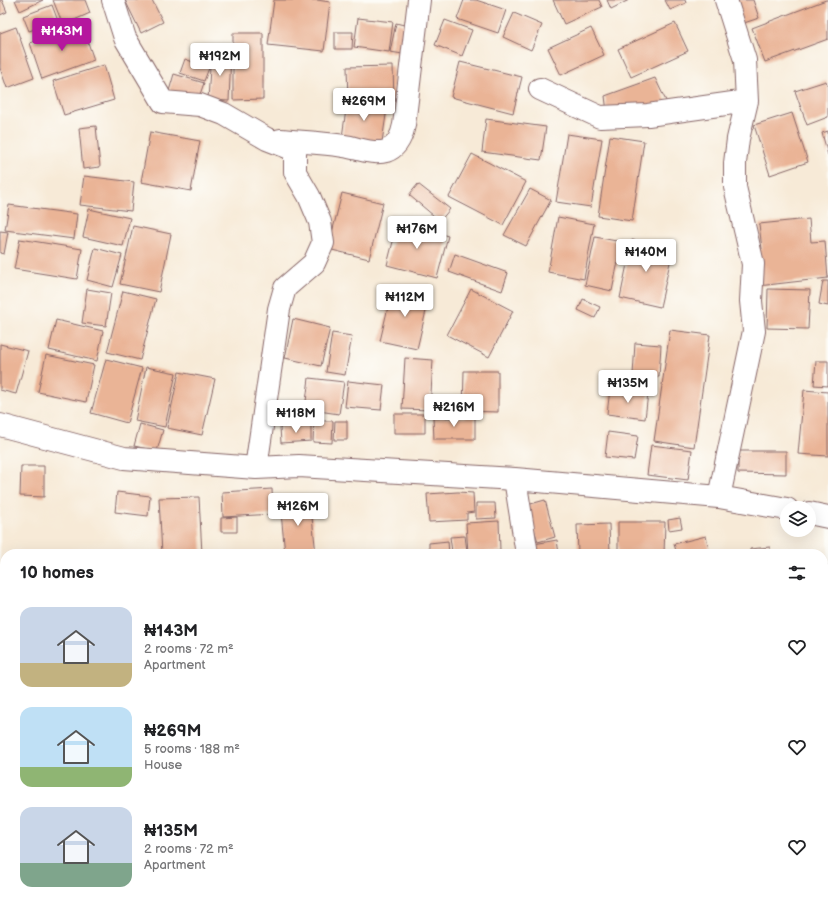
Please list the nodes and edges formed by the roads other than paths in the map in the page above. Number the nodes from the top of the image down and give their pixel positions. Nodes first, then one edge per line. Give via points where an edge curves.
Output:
1 (113, 0) edge
2 (418, 0) edge
3 (726, 0) edge
4 (540, 89) dead end
5 (747, 101) junction
6 (267, 139) junction
7 (0, 425) edge
8 (256, 468) junction
9 (515, 479) junction
10 (720, 497) junction
11 (780, 509) edge
12 (816, 514) edge
13 (828, 517) edge
14 (526, 549) edge

1 - 6 street via 125,38 163,102 200,105 224,114
2 - 6 street via 404,124 399,141 394,147 377,152 345,146
3 - 5 street via 746,60
4 - 5 street via 600,117 648,115
5 - 10 street via 738,139 735,187 753,264 751,301 754,331
6 - 8 street via 295,150 295,172 320,222 323,243 314,264 285,288 279,308
7 - 8 street via 124,458
8 - 9 street via 299,466
9 - 10 street
9 - 14 street
10 - 11 street
12 - 13 street

